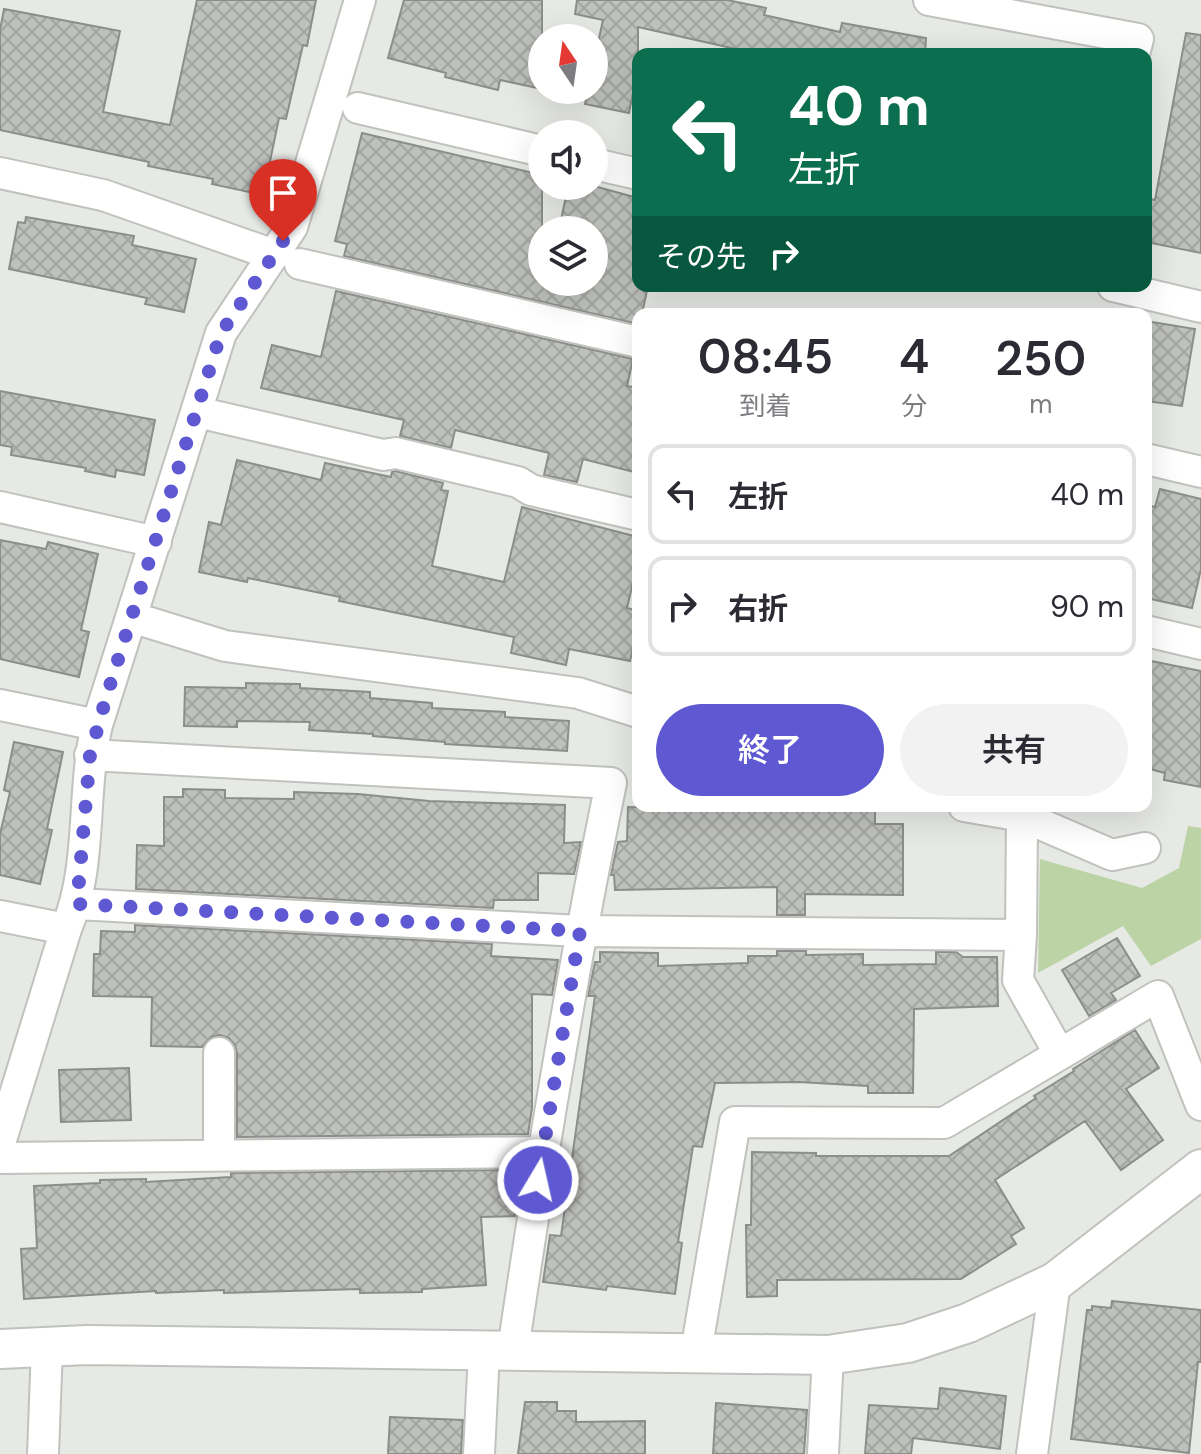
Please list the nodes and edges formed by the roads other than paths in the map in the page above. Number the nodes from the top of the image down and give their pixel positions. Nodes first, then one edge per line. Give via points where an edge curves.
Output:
1 (360, 0) edge
2 (929, 0) edge
3 (1136, 48) edge
4 (358, 108) dead end
5 (528, 148) edge
6 (608, 167) edge
7 (0, 173) edge
8 (632, 173) edge
9 (287, 259) junction
10 (1138, 292) edge
11 (1201, 307) edge
12 (632, 341) edge
13 (197, 412) junction
14 (1152, 460) edge
15 (1201, 472) edge
16 (0, 507) edge
17 (632, 514) edge
18 (156, 542) junction
19 (131, 617) junction
20 (1152, 632) edge
21 (1201, 644) edge
22 (0, 705) edge
23 (632, 710) edge
24 (97, 725) junction
25 (90, 755) junction
26 (999, 812) edge
27 (1022, 816) junction
28 (1145, 848) dead end
29 (0, 916) edge
30 (72, 917) junction
31 (580, 931) junction
32 (1021, 935) junction
33 (219, 1053) dead end
34 (1059, 1053) junction
35 (1201, 1105) edge
36 (0, 1143) edge
37 (542, 1152) junction
38 (219, 1154) junction
39 (0, 1158) edge
40 (1201, 1169) edge
41 (1055, 1282) junction
42 (47, 1347) junction
43 (0, 1349) edge
44 (498, 1350) junction
45 (696, 1352) junction
46 (828, 1355) junction
47 (43, 1454) edge
48 (479, 1454) edge
49 (823, 1454) edge
50 (1032, 1454) edge

1 - 9 street
2 - 3 street via 1138,39
4 - 5 street
6 - 8 street
7 - 9 street via 103,195
9 - 12 street
9 - 13 street via 221,333
10 - 11 street
13 - 17 street via 383,455 396,453
13 - 18 street
14 - 15 street
16 - 18 street
18 - 19 street
19 - 23 street via 225,646 578,693
19 - 24 street
20 - 21 street
22 - 24 street
24 - 25 street
25 - 30 street
25 - 31 street via 611,783
26 - 27 street
27 - 28 street via 1112,855
27 - 32 street
29 - 30 street
30 - 31 street
30 - 36 street
31 - 32 street
31 - 37 street
32 - 34 street via 1018,980
33 - 38 street
34 - 35 street via 1158,996
34 - 45 street via 944,1123 735,1122
37 - 38 street
37 - 44 street
38 - 39 street
40 - 41 street
41 - 46 street via 968,1323 908,1343
41 - 50 street
42 - 43 street
42 - 44 street
42 - 47 street
44 - 45 street
44 - 48 street
45 - 46 street
46 - 49 street

